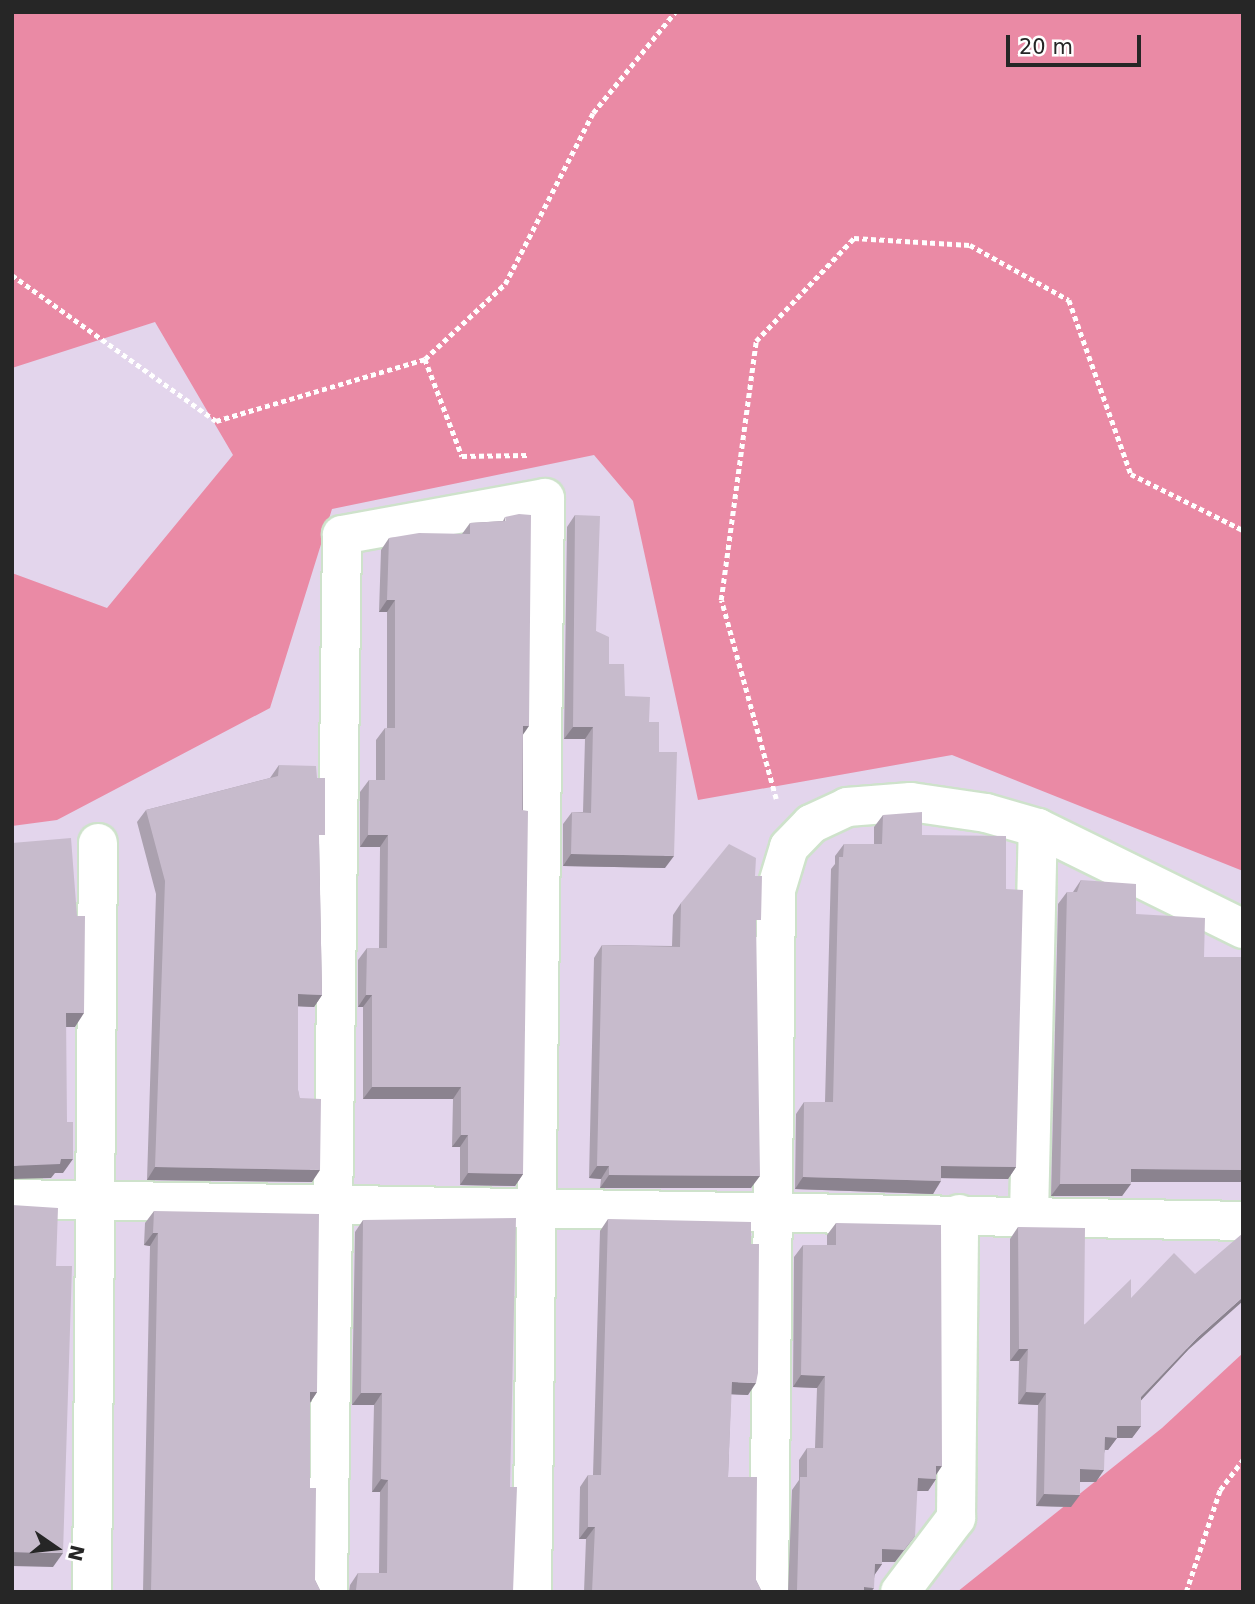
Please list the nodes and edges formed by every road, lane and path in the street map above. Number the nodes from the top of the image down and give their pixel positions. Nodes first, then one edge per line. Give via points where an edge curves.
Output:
1 (675, 12) edge
2 (12, 275) edge
3 (425, 359) junction
4 (545, 498) junction
5 (1243, 530) edge
6 (1038, 828) junction
7 (98, 844) dead end
8 (789, 847) junction
9 (1243, 929) edge
10 (12, 1199) edge
11 (96, 1200) junction
12 (334, 1204) junction
13 (537, 1208) junction
14 (770, 1211) junction
15 (959, 1214) junction
16 (1029, 1216) junction
17 (1243, 1221) edge
18 (1243, 1459) edge
19 (92, 1592) edge
20 (328, 1592) edge
21 (532, 1592) edge
22 (769, 1592) edge
23 (900, 1592) edge
24 (1186, 1592) edge

1 - 3 path via 593,113 505,284
2 - 3 path via 216,421
3 - 4 path via 461,456 555,454
4 - 12 street via 342,535
4 - 13 street
5 - 8 path via 1131,474 1069,300 970,245 854,238 756,341 722,600
6 - 8 street via 986,813 911,803 846,807 811,824
6 - 9 street
6 - 16 street
7 - 11 street
8 - 14 street via 776,890
10 - 11 street
11 - 12 street
11 - 19 street
12 - 13 street
12 - 20 street
13 - 14 street
13 - 21 street
14 - 15 street
14 - 22 street
15 - 16 street
15 - 23 street via 956,1518
16 - 17 street
18 - 24 path via 1220,1490

